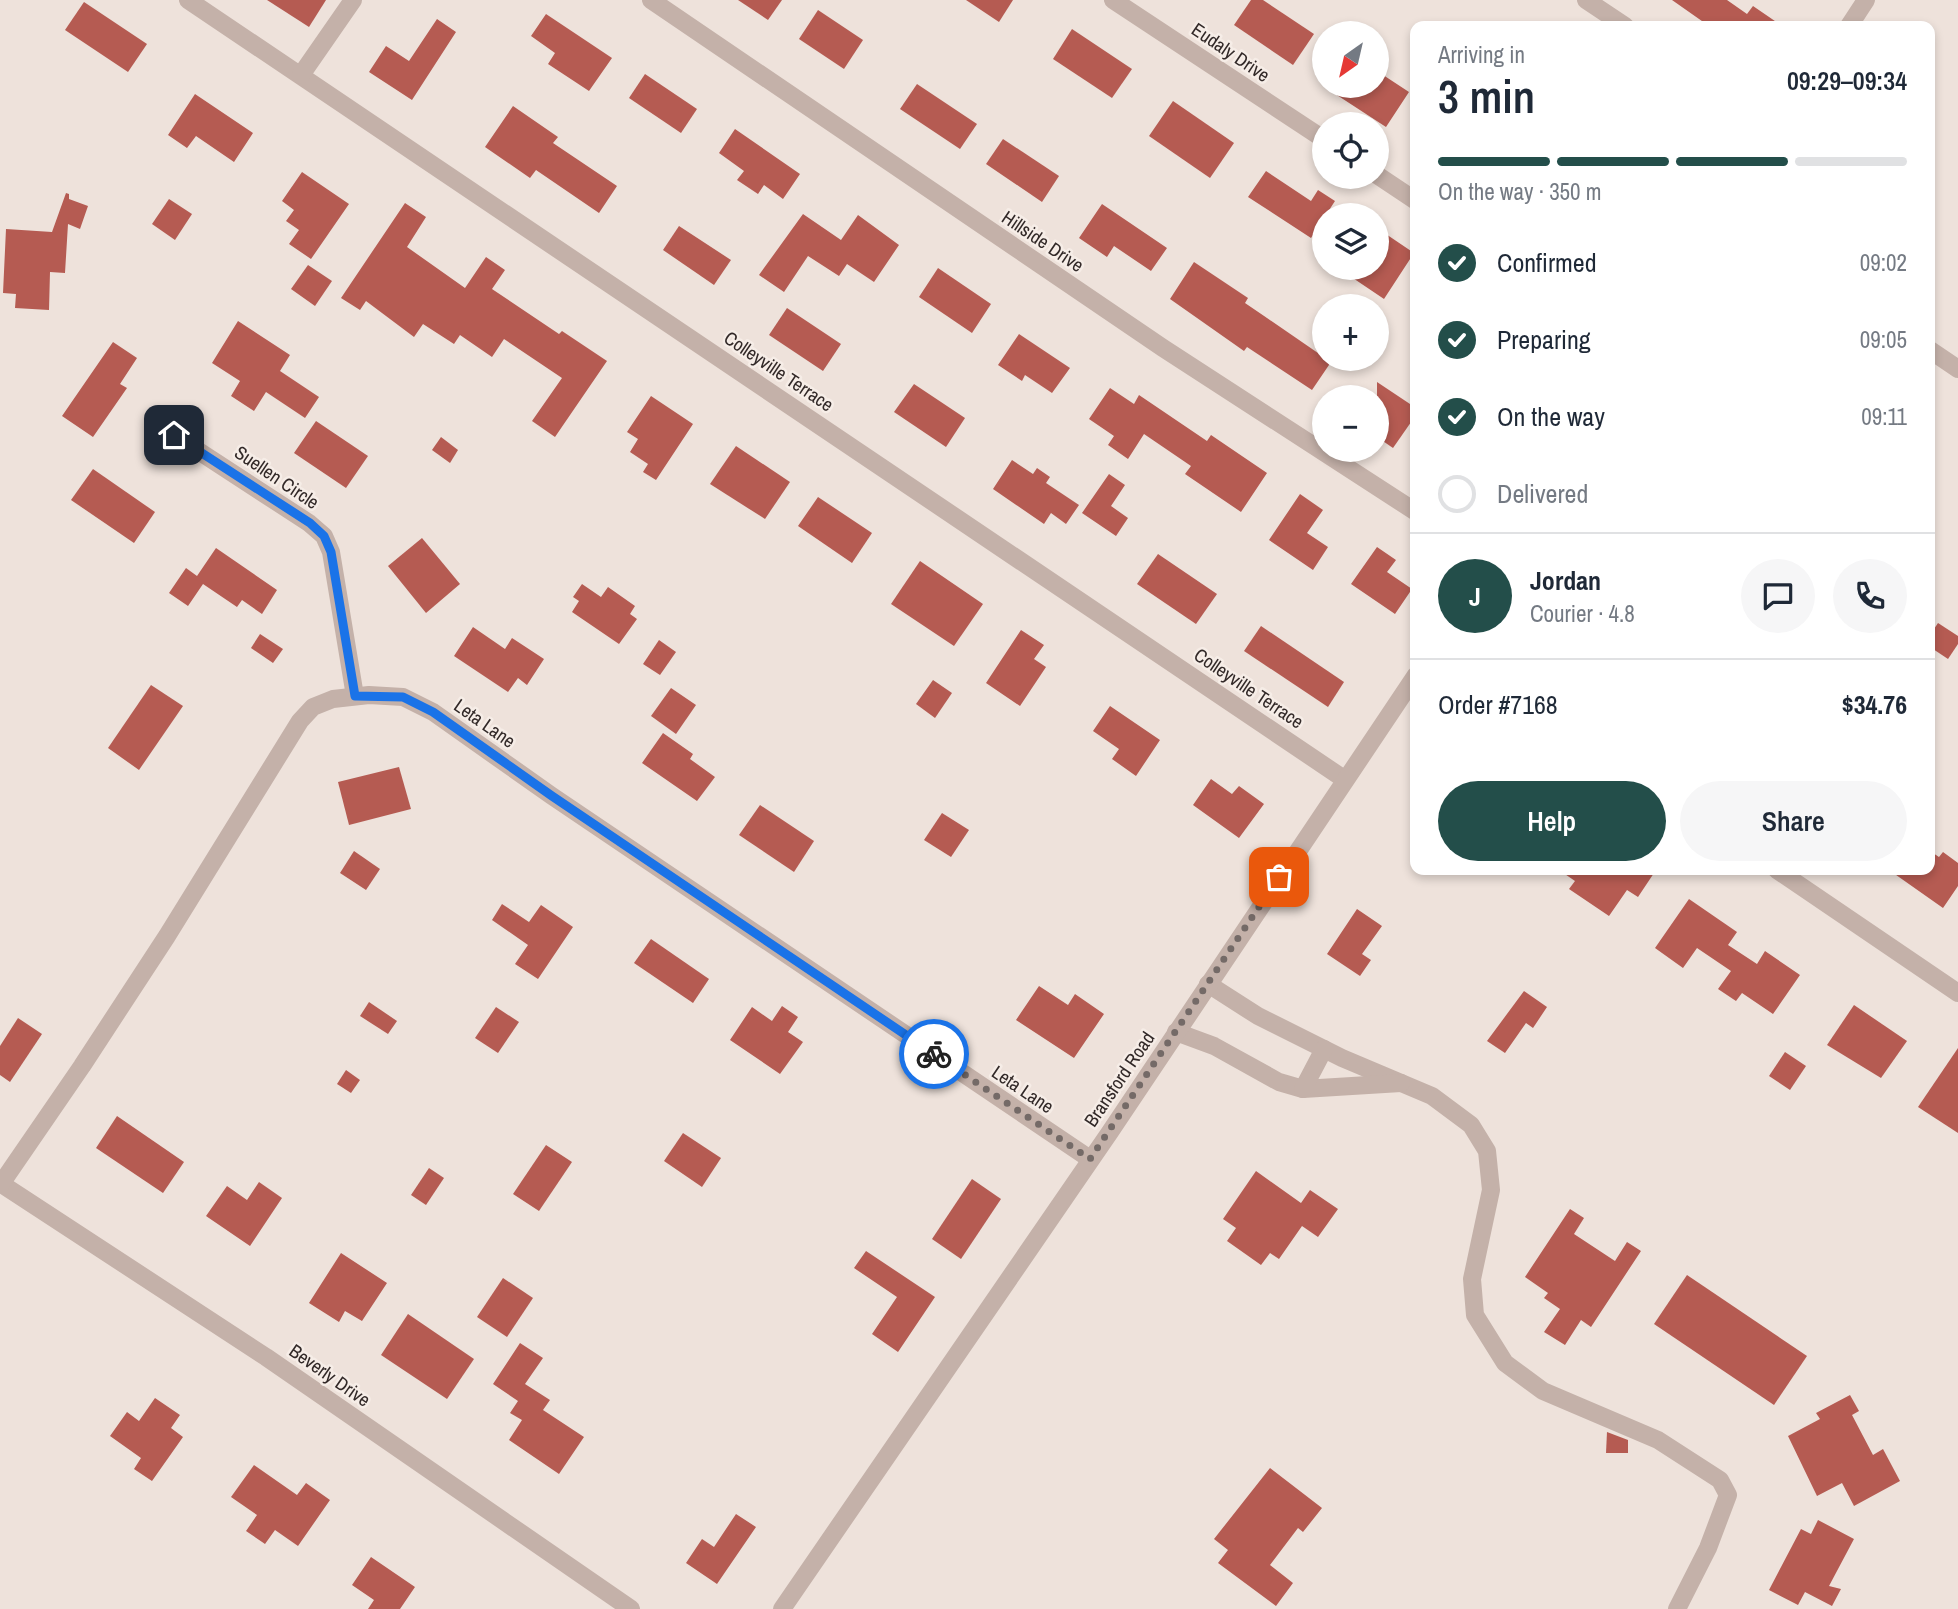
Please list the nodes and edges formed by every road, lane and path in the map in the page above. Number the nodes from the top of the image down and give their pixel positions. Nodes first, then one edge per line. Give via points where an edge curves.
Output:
1 (188, 0) edge
2 (354, 0) edge
3 (651, 0) edge
4 (1113, 0) edge
5 (1586, 0) edge
6 (1866, 0) edge
7 (1618, 21) edge
8 (1852, 21) edge
9 (301, 75) junction
10 (1312, 131) edge
11 (1389, 183) edge
12 (1410, 197) edge
13 (1935, 353) edge
14 (1958, 369) edge
15 (174, 435) dead end
16 (1410, 508) edge
17 (1410, 684) edge
18 (355, 696) junction
19 (1344, 779) junction
20 (1784, 875) edge
21 (1208, 984) junction
22 (1958, 993) edge
23 (1176, 1032) junction
24 (1324, 1049) junction
25 (1404, 1083) junction
26 (1303, 1089) junction
27 (1090, 1159) junction
28 (0, 1183) edge
29 (631, 1609) edge
30 (782, 1609) edge
31 (1676, 1609) edge

1 - 9 street, Colleyville Terrace
2 - 9 street
3 - 16 street, Hillside Drive via 1163,348
4 - 10 street, Eudaly Drive
5 - 7 street
6 - 8 street
9 - 19 street, Colleyville Terrace
11 - 12 street
13 - 14 street
15 - 18 street, Suellen Circle via 270,495 324,536 331,552
17 - 19 street, Bransford Road
18 - 27 street, Leta Lane via 403,697 433,712
18 - 28 street, Leta Lane via 313,707 300,721 160,946
19 - 21 street, Bransford Road
20 - 22 street
21 - 23 street, Bransford Road
21 - 24 street
23 - 26 street
23 - 27 street, Bransford Road
24 - 25 street
24 - 26 street
25 - 26 street
25 - 31 street via 1432,1096 1471,1125 1487,1151 1491,1190 1472,1279 1475,1315 1505,1363 1543,1391 1658,1440 1720,1480 1728,1495 1708,1548
27 - 30 street, Bransford Road
28 - 29 street, Beverly Drive via 266,1357

